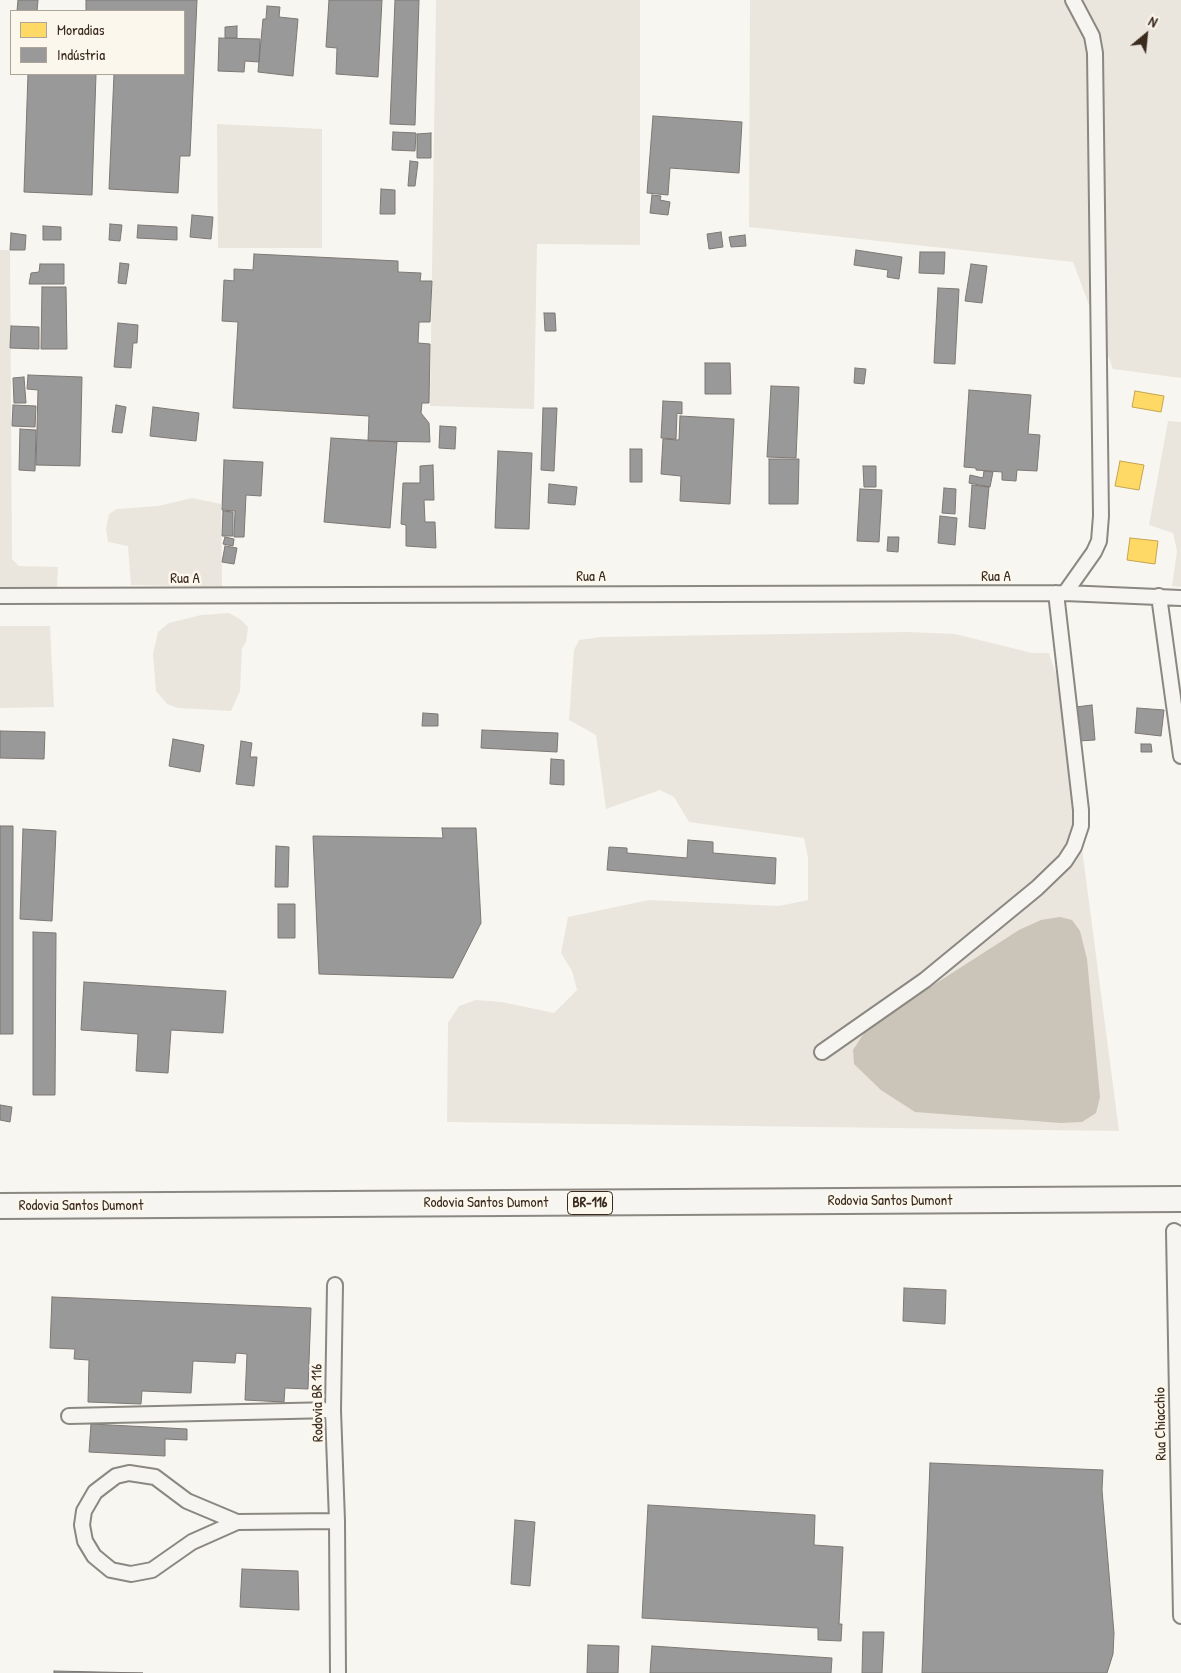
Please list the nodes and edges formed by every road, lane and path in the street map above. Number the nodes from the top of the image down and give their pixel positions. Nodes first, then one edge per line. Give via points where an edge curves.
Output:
1 (1073, 0) edge
2 (1060, 593) junction
3 (0, 596) edge
4 (1159, 596) junction
5 (1181, 598) edge
6 (1181, 756) edge
7 (822, 1052) dead end
8 (1181, 1199) edge
9 (0, 1206) edge
10 (1178, 1233) edge
11 (335, 1285) dead end
12 (333, 1410) junction
13 (69, 1416) dead end
14 (338, 1521) junction
15 (237, 1522) junction
16 (1181, 1616) edge
17 (338, 1673) edge

1 - 2 street via 1092,36 1095,53 1101,516 1094,552
2 - 3 street, Rua A
2 - 4 street, Rua A
2 - 7 street via 1081,810 1081,826 1074,846 1065,861 1037,888 925,980
4 - 5 street, Rua A
4 - 6 street
8 - 9 highway, Rodovia Santos Dumont / BR-116
10 - 16 street, Rua Chiacchio
11 - 12 street, Rodovia BR 116
12 - 13 street
12 - 14 street, Rodovia BR 116
14 - 15 street
14 - 17 street, Rodovia BR 116
15 - 15 street via 187,1501 155,1478 129,1473 116,1476 94,1492 84,1511 82,1525 84,1541 94,1556 110,1570 131,1574 146,1573 192,1542

